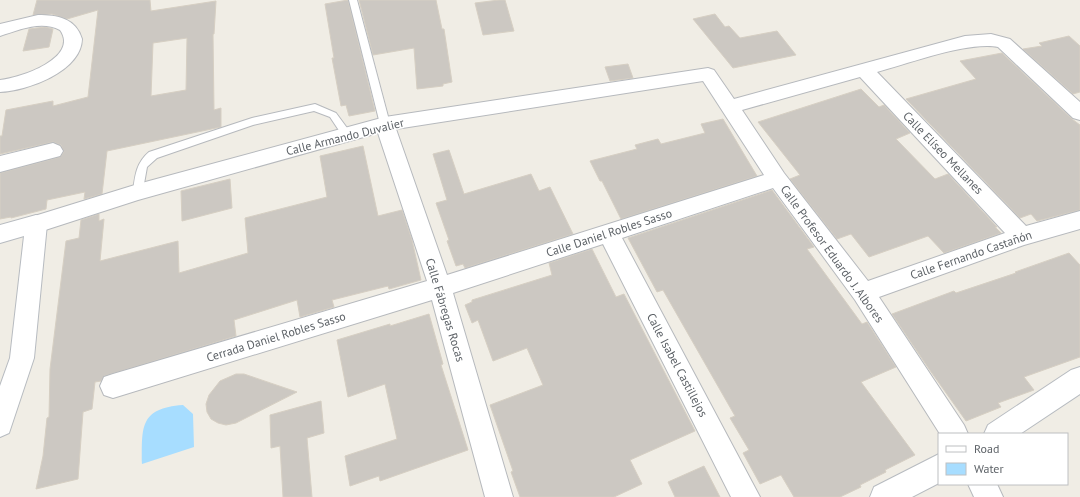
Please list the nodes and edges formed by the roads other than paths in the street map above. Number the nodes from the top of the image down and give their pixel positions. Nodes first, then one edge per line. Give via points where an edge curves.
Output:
1 (354, 0) edge
2 (5, 28) edge
3 (864, 70) junction
4 (708, 74) joint
5 (2, 87) edge
6 (730, 107) junction
7 (1080, 112) edge
8 (385, 124) junction
9 (347, 135) junction
10 (53, 151) dead end
11 (0, 164) edge
12 (777, 179) junction
13 (138, 192) junction
14 (1080, 220) edge
15 (36, 224) junction
16 (608, 233) junction
17 (0, 234) edge
18 (1022, 236) junction
19 (440, 287) junction
20 (863, 293) junction
21 (1080, 379) edge
22 (113, 386) dead end
23 (0, 424) edge
24 (954, 433) edge
25 (999, 433) edge
26 (938, 469) edge
27 (983, 485) edge
28 (499, 497) edge
29 (746, 497) edge
30 (884, 497) edge
31 (989, 497) edge

1 - 8 lane
2 - 5 street via 45,20 70,29 73,38 66,57 53,68 24,82
3 - 6 street
3 - 7 street via 965,42 991,40 1004,43
3 - 18 street, Calle Elíseo Mellanes
4 - 6 street, Calle Profesor Eduardo J. Albores
4 - 8 street, Calle Armando Duvalier
6 - 12 street, Calle Profesor Eduardo J. Albores
8 - 9 street, Calle Armando Duvalier
8 - 19 street, Calle Fábregas Rocas
9 - 13 street, Calle Armando Duvalier
9 - 13 lane via 333,116 315,107 252,122 153,155 145,160
10 - 11 street
12 - 16 street, Calle Daniel Robles Sasso
12 - 20 street, Calle Profesor Eduardo J. Albores
13 - 15 street, Calle Armando Duvalier
14 - 18 street, Calle Fernando Castañón
15 - 17 street, Calle Armando Duvalier
15 - 23 street via 22,358
16 - 19 street, Calle Daniel Robles Sasso
16 - 29 street, Calle Isabel Castillejos
18 - 20 street, Calle Fernando Castañón
19 - 22 street, Cerrada Daniel Robles Sasso
19 - 28 street, Calle Fábregas Rocas
20 - 24 street, Calle Profesor Eduardo J. Albores
21 - 25 street
26 - 30 street
27 - 31 street

